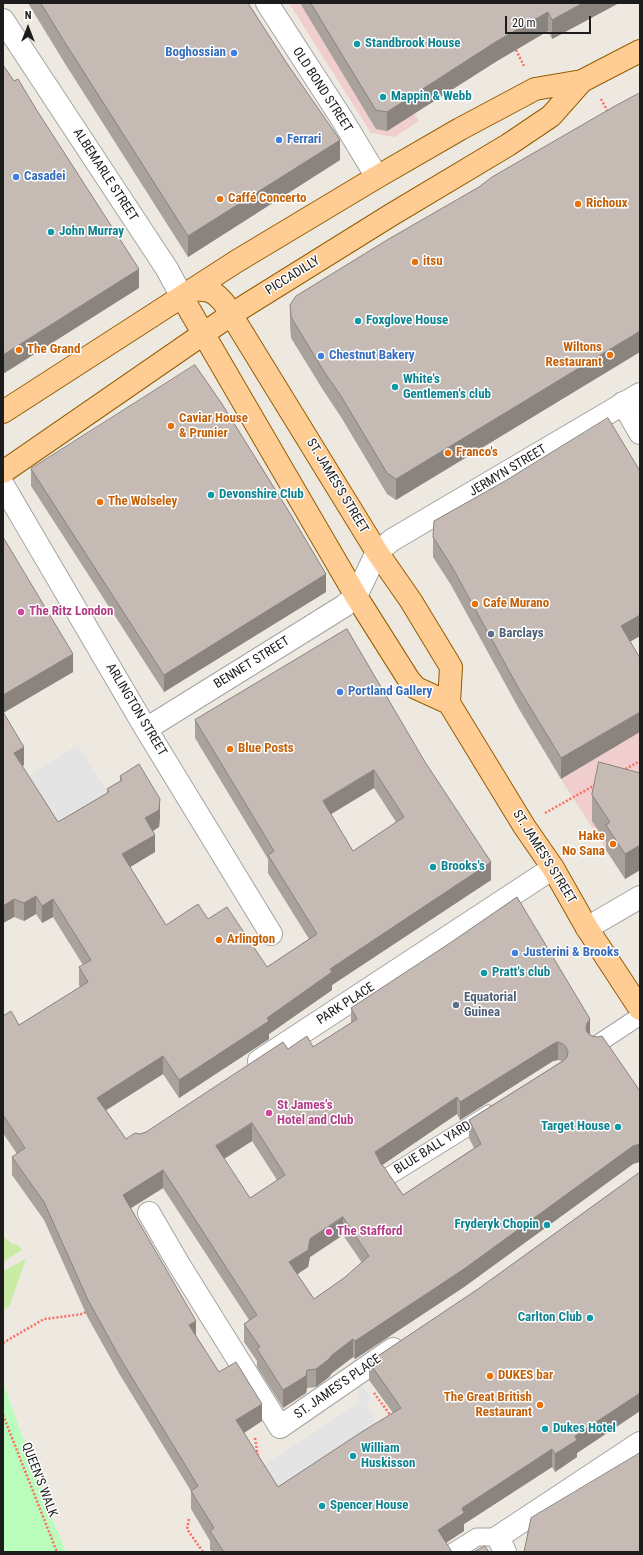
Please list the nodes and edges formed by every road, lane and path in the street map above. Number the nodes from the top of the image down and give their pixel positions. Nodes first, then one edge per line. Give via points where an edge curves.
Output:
1 (267, 3) edge
2 (3, 20) edge
3 (640, 51) edge
4 (582, 81) junction
5 (377, 177) junction
6 (187, 293) junction
7 (232, 314) junction
8 (202, 333) junction
9 (632, 399) edge
10 (3, 412) edge
11 (640, 433) edge
12 (3, 472) edge
13 (3, 485) edge
14 (378, 552) junction
15 (356, 596) junction
16 (449, 703) junction
17 (146, 729) junction
18 (640, 761) edge
19 (621, 772) edge
20 (602, 782) edge
21 (564, 802) dead end
22 (553, 868) junction
23 (640, 897) edge
24 (587, 928) junction
25 (271, 934) dead end
26 (640, 1009) edge
27 (640, 1016) edge
28 (596, 1045) edge
29 (245, 1070) edge
30 (500, 1106) edge
31 (389, 1176) edge
32 (149, 1213) dead end
33 (92, 1309) edge
34 (406, 1340) edge
35 (3, 1343) edge
36 (361, 1370) junction
37 (3, 1415) edge
38 (277, 1422) junction
39 (394, 1422) edge
40 (640, 1443) edge
41 (258, 1459) edge
42 (189, 1519) dead end
43 (502, 1544) edge
44 (201, 1551) edge
45 (57, 1552) edge
46 (453, 1552) edge

1 - 5 street, OLD BOND STREET
2 - 6 street, ALBEMARLE STREET via 167,269
3 - 4 main road, PICCADILLY
4 - 5 main road, PICCADILLY via 535,90 460,129
4 - 7 main road, PICCADILLY via 550,116 508,145
5 - 6 main road, PICCADILLY
6 - 7 main road, ST. JAMES'S STREET via 203,289 212,291
6 - 8 main road, ALBEMARLE STREET
6 - 10 main road, PICCADILLY
7 - 8 main road, PICCADILLY
7 - 14 main road, ST. JAMES'S STREET
8 - 12 main road, PICCADILLY
8 - 15 main road
9 - 11 street
9 - 14 street, JERMYN STREET via 408,530
13 - 17 street, ARLINGTON STREET
14 - 15 street
14 - 16 main road, ST. JAMES'S STREET via 411,600 451,667
15 - 16 main road via 409,680 416,688
15 - 17 street, BENNET STREET via 344,606
16 - 22 main road, ST. JAMES'S STREET
17 - 25 street, ARLINGTON STREET
18 - 19 path
20 - 21 path
22 - 24 main road, ST. JAMES'S STREET
22 - 29 street, PARK PLACE
23 - 24 street
24 - 26 main road, ST. JAMES'S STREET
27 - 28 lane
30 - 31 lane, BLUE BALL YARD
32 - 38 street, ST. JAMES'S PLACE
33 - 35 path via 83,1314 44,1319
34 - 36 street, ST. JAMES'S PLACE
36 - 38 street, ST. JAMES'S PLACE via 280,1427
36 - 39 path via 368,1385
37 - 45 path, QUEEN'S WALK
38 - 41 path via 255,1435
40 - 43 street
42 - 44 path via 187,1528
43 - 46 lane via 478,1537

